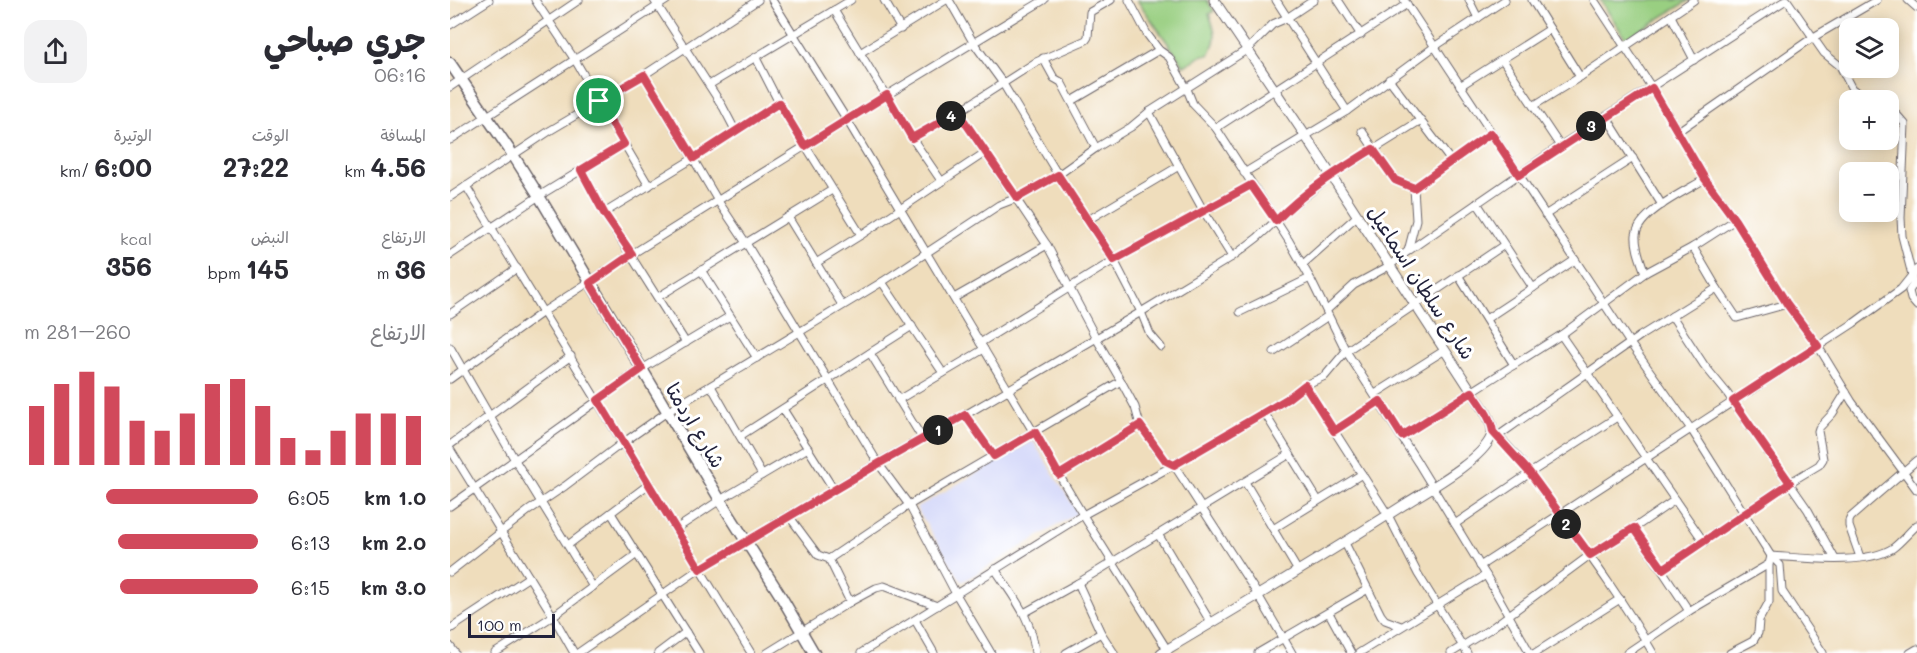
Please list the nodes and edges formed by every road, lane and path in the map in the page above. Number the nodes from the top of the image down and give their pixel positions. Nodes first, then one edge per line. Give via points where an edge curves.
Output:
1 (489, 0) edge
2 (535, 0) edge
3 (579, 0) edge
4 (667, 0) edge
5 (758, 0) edge
6 (772, 0) edge
7 (851, 0) edge
8 (884, 0) edge
9 (948, 0) edge
10 (1044, 0) edge
11 (1111, 0) edge
12 (1129, 0) edge
13 (1276, 0) edge
14 (1314, 0) edge
15 (1338, 0) edge
16 (1469, 0) edge
17 (1505, 0) edge
18 (1532, 0) edge
19 (1594, 0) edge
20 (1694, 0) edge
21 (1787, 0) edge
22 (1877, 0) edge
23 (1908, 0) edge
24 (1219, 2) edge
25 (1406, 2) edge
26 (656, 3) edge
27 (1917, 8) edge
28 (834, 10) junction
29 (1671, 16) junction
30 (1287, 18) junction
31 (1478, 18) junction
32 (548, 21) junction
33 (450, 25) edge
34 (901, 29) junction
35 (1550, 29) junction
36 (794, 34) junction
37 (1361, 35) junction
38 (1812, 38) junction
39 (974, 42) junction
40 (686, 47) junction
41 (1434, 47) junction
42 (1624, 47) junction
43 (1248, 49) junction
44 (1159, 50) junction
45 (860, 53) junction
46 (756, 58) junction
47 (1043, 58) junction
48 (1502, 59) junction
49 (575, 60) junction
50 (1694, 60) junction
51 (450, 63) edge
52 (1317, 64) junction
53 (644, 75) junction
54 (1580, 77) junction
55 (1389, 79) junction
56 (462, 80) junction
57 (1002, 82) junction
58 (709, 85) junction
59 (1460, 86) junction
60 (450, 87) edge
61 (1652, 88) junction
62 (1187, 89) junction
63 (1275, 90) junction
64 (1854, 90) edge
65 (887, 95) junction
66 (599, 101) junction
67 (1072, 101) junction
68 (779, 103) junction
69 (1533, 106) junction
70 (1347, 111) junction
71 (958, 112) junction
72 (1149, 112) junction
73 (1606, 116) junction
74 (1899, 116) edge
75 (486, 118) junction
76 (847, 120) junction
77 (1421, 120) junction
78 (1216, 128) junction
79 (735, 130) junction
80 (1362, 131) dead end
81 (1677, 132) junction
82 (1491, 133) junction
83 (1305, 135) junction
84 (912, 138) junction
85 (450, 140) edge
86 (624, 144) junction
87 (805, 146) junction
88 (1560, 146) junction
89 (1096, 148) junction
90 (1373, 149) junction
91 (986, 152) junction
92 (513, 155) junction
93 (694, 158) junction
94 (1633, 158) junction
95 (1451, 161) junction
96 (1179, 166) junction
97 (581, 170) junction
98 (1244, 172) junction
99 (1058, 175) junction
100 (1519, 175) junction
101 (1331, 176) junction
102 (1705, 179) junction
103 (942, 182) junction
104 (1251, 185) junction
105 (466, 186) junction
106 (649, 186) junction
107 (1414, 188) junction
108 (832, 190) junction
109 (539, 196) junction
110 (450, 197) edge
111 (1017, 198) junction
112 (718, 201) junction
113 (1477, 203) junction
114 (1662, 205) junction
115 (899, 210) junction
116 (1203, 210) junction
117 (604, 213) junction
118 (1545, 215) junction
119 (1357, 216) junction
120 (788, 217) junction
121 (1088, 220) junction
122 (1735, 220) junction
123 (1276, 221) junction
124 (492, 226) junction
125 (861, 236) junction
126 (746, 243) junction
127 (1504, 244) junction
128 (1047, 245) junction
129 (1693, 247) junction
130 (1408, 251) junction
131 (632, 254) junction
132 (926, 254) junction
133 (450, 255) edge
134 (1232, 257) junction
135 (1114, 260) junction
136 (1575, 260) junction
137 (816, 263) junction
138 (1302, 265) junction
139 (1389, 266) junction
140 (517, 268) junction
141 (701, 270) junction
142 (1915, 272) edge
143 (1645, 273) junction
144 (1458, 275) junction
145 (1310, 278) junction
146 (882, 282) junction
147 (590, 283) junction
148 (1071, 287) junction
149 (1533, 288) junction
150 (1717, 288) junction
151 (658, 297) junction
152 (954, 298) junction
153 (1604, 304) junction
154 (1787, 304) junction
155 (842, 305) junction
156 (1415, 305) junction
157 (1917, 306) edge
158 (543, 312) junction
159 (1142, 312) junction
160 (1240, 312) dead end
161 (1328, 313) junction
162 (450, 314) edge
163 (730, 316) junction
164 (1672, 316) junction
165 (1486, 319) junction
166 (912, 326) junction
167 (799, 332) junction
168 (1561, 335) junction
169 (1096, 338) junction
170 (686, 343) junction
171 (1630, 343) junction
172 (982, 346) junction
173 (1818, 346) junction
174 (450, 347) edge
175 (1161, 348) dead end
176 (1444, 350) junction
177 (1346, 351) junction
178 (1274, 352) dead end
179 (870, 353) junction
180 (571, 356) junction
181 (756, 358) junction
182 (1514, 365) junction
183 (464, 369) junction
184 (642, 369) junction
185 (943, 373) junction
186 (1586, 373) junction
187 (450, 379) edge
188 (828, 380) junction
189 (1121, 381) junction
190 (1305, 385) junction
191 (711, 386) junction
192 (1008, 389) junction
193 (1472, 392) junction
194 (1846, 392) junction
195 (1375, 394) junction
196 (598, 400) junction
197 (898, 400) junction
198 (1380, 401) junction
199 (1733, 401) junction
200 (783, 409) junction
201 (667, 412) junction
202 (1264, 412) junction
203 (965, 415) junction
204 (490, 416) junction
205 (1617, 417) junction
206 (1140, 425) junction
207 (1691, 429) junction
208 (1334, 431) junction
209 (1035, 432) junction
210 (1495, 434) junction
211 (740, 436) junction
212 (1402, 436) junction
213 (922, 438) junction
214 (624, 442) junction
215 (450, 447) edge
216 (808, 448) junction
217 (1290, 454) junction
218 (994, 456) junction
219 (1646, 458) junction
220 (515, 460) junction
221 (1917, 460) edge
222 (878, 464) junction
223 (1174, 465) junction
224 (1904, 470) junction
225 (1530, 473) junction
226 (1362, 474) junction
227 (762, 475) junction
228 (1059, 475) junction
229 (1245, 482) junction
230 (1790, 483) junction
231 (649, 484) junction
232 (474, 488) junction
233 (1432, 488) junction
234 (834, 490) junction
235 (1917, 490) edge
236 (720, 500) junction
237 (1318, 500) junction
238 (1675, 500) junction
239 (541, 502) junction
240 (909, 505) junction
241 (450, 506) edge
242 (1201, 508) junction
243 (611, 513) junction
244 (1559, 514) junction
245 (1083, 515) junction
246 (1388, 515) junction
247 (1744, 515) junction
248 (789, 516) junction
249 (1455, 524) junction
250 (1917, 525) edge
251 (1634, 528) junction
252 (676, 529) junction
253 (1273, 529) junction
254 (501, 532) junction
255 (1158, 534) junction
256 (748, 541) junction
257 (1345, 543) junction
258 (1704, 543) junction
259 (568, 545) junction
260 (637, 554) junction
261 (1590, 555) junction
262 (1771, 556) junction
263 (1860, 557) junction
264 (1835, 559) junction
265 (829, 560) junction
266 (1112, 562) junction
267 (1769, 564) junction
268 (1480, 566) junction
269 (700, 569) junction
270 (995, 569) junction
271 (1663, 569) junction
272 (1298, 571) junction
273 (450, 572) edge
274 (1486, 575) junction
275 (529, 577) junction
276 (1078, 583) junction
277 (593, 587) junction
278 (1368, 589) junction
279 (662, 594) junction
280 (956, 594) junction
281 (1257, 595) junction
282 (1620, 599) junction
283 (850, 603) junction
284 (937, 606) junction
285 (1437, 606) junction
286 (1689, 611) junction
287 (1024, 613) junction
288 (1329, 613) junction
289 (1508, 614) junction
290 (553, 616) junction
291 (915, 620) junction
292 (1211, 623) junction
293 (1401, 626) junction
294 (450, 629) edge
295 (686, 632) junction
296 (802, 632) junction
297 (1101, 633) junction
298 (1284, 639) junction
299 (1646, 641) junction
300 (1462, 645) junction
301 (450, 646) edge
302 (1917, 649) edge
303 (1166, 652) edge
304 (455, 653) edge
305 (495, 653) edge
306 (576, 653) edge
307 (658, 653) edge
308 (699, 653) edge
309 (750, 653) edge
310 (767, 653) edge
311 (814, 653) edge
312 (861, 653) edge
313 (934, 653) edge
314 (992, 653) edge
315 (1035, 653) edge
316 (1066, 653) edge
317 (1114, 653) edge
318 (1258, 653) edge
319 (1292, 653) edge
320 (1351, 653) edge
321 (1359, 653) edge
322 (1450, 653) edge
323 (1467, 653) edge
324 (1530, 653) edge
325 (1535, 653) edge
326 (1627, 653) edge
327 (1653, 653) edge
328 (1730, 653) edge
329 (1823, 653) edge
330 (1910, 653) edge

1 - 33 street
2 - 32 street
3 - 32 street
4 - 26 street
5 - 40 street
6 - 36 street
7 - 28 street
8 - 34 street
9 - 34 street
9 - 39 street
10 - 39 street
11 - 47 street via 1090,12 1086,39
12 - 44 street
13 - 30 street
14 - 30 street
15 - 37 street
16 - 31 street
17 - 31 street
18 - 35 street
19 - 42 street
20 - 29 street
21 - 38 street
21 - 50 street
22 - 38 street
23 - 27 street
24 - 43 street, شارع سلطان اسماعيل
25 - 37 street
25 - 41 street
26 - 40 street
26 - 49 street
28 - 36 street
28 - 45 street
29 - 42 street
29 - 50 street
30 - 43 street via 1273,24
30 - 52 street
31 - 41 street
32 - 49 street
32 - 56 street
34 - 45 street
35 - 48 street
35 - 54 street
36 - 46 street
36 - 76 street
37 - 52 street
38 - 64 street via 1840,66
38 - 81 street
39 - 57 street
39 - 65 street
40 - 53 street
40 - 58 street
41 - 55 street
41 - 59 street
42 - 54 street
42 - 61 street
43 - 62 street
43 - 63 street, شارع سلطان اسماعيل
44 - 62 street via 1169,57
44 - 67 street
45 - 65 street
46 - 58 street
46 - 68 street
47 - 57 street
47 - 67 street
48 - 59 street
48 - 69 street
49 - 66 street
49 - 75 street
50 - 61 street
51 - 56 main road, شارع اردمتا
52 - 63 street
52 - 70 street
53 - 66 street
53 - 93 street
54 - 69 street
55 - 70 street
55 - 77 street
56 - 60 street
56 - 75 main road, شارع اردمتا
57 - 71 street
57 - 99 street
58 - 79 street
59 - 82 street
61 - 73 street
61 - 81 street
62 - 72 street
62 - 78 street via 1193,104
63 - 78 street
63 - 83 street, شارع سلطان اسماعيل
65 - 76 street
65 - 84 street
66 - 86 street
66 - 92 street
67 - 89 street
68 - 79 street
68 - 87 street
69 - 88 street
70 - 83 street
71 - 84 street
71 - 91 street
72 - 89 street
72 - 96 street
73 - 88 street
73 - 94 street
74 - 142 street via 1905,124 1902,236
75 - 85 street
75 - 92 main road, شارع اردمتا
76 - 87 street
76 - 115 street
77 - 90 street
77 - 95 street
78 - 98 street
79 - 93 street
80 - 90 street
81 - 102 street
82 - 95 street
82 - 100 street
83 - 98 street
83 - 101 street, شارع سلطان اسماعيل
84 - 103 street
86 - 97 street
86 - 106 street
87 - 108 street
87 - 112 street
88 - 100 street
89 - 99 street
90 - 101 street
90 - 107 street via 1395,180
91 - 103 street
91 - 111 street
92 - 105 street
92 - 109 main road, شارع اردمتا
93 - 106 street
93 - 112 street
94 - 114 street
94 - 118 street
95 - 107 street
96 - 116 street
96 - 121 street
97 - 109 street
97 - 117 street
98 - 104 street
99 - 111 street
99 - 121 street
100 - 113 street
100 - 118 street
101 - 119 street, شارع سلطان اسماعيل
101 - 123 street
102 - 114 street
102 - 122 street
103 - 115 street
104 - 116 street
104 - 123 street
105 - 110 street
105 - 124 street
106 - 117 street
107 - 130 street via 1416,220
108 - 120 street
108 - 125 street
109 - 124 street
109 - 147 main road, شارع اردمتا
111 - 128 street
111 - 132 street via 999,205
112 - 126 street
112 - 131 street
113 - 127 street
113 - 130 street
114 - 143 street via 1642,221 1636,233
115 - 125 street
115 - 132 street
116 - 134 street
116 - 135 street
117 - 131 street
118 - 136 street
119 - 138 street
119 - 139 street, شارع سلطان اسماعيل
120 - 126 street
120 - 137 street
121 - 135 street
122 - 129 street
122 - 154 street
123 - 134 street
123 - 138 street
124 - 133 street
124 - 140 street
125 - 137 street
126 - 141 street
126 - 167 street
127 - 144 street
127 - 149 street
128 - 148 street
128 - 152 street
129 - 143 street
129 - 150 street
130 - 139 street
131 - 147 street
131 - 151 street
132 - 146 street
132 - 152 street
134 - 159 street
135 - 148 street
135 - 159 street
136 - 149 street
136 - 153 street
137 - 155 street
138 - 145 street
139 - 156 street, شارع سلطان اسماعيل
139 - 161 street via 1354,285
140 - 158 street
140 - 162 street
141 - 151 street
141 - 163 street
142 - 157 street via 1909,291
142 - 173 street via 1901,290
143 - 153 street
144 - 156 street
144 - 165 street
145 - 160 street
145 - 161 street
146 - 155 street
146 - 166 street
147 - 158 street
147 - 184 main road, شارع اردمتا
148 - 169 street
148 - 172 street
149 - 165 street
150 - 154 street via 1737,318
150 - 164 street
151 - 170 street
152 - 172 street
153 - 168 street
153 - 171 street
154 - 173 street
155 - 167 street
156 - 176 street, شارع سلطان اسماعيل
156 - 177 street
158 - 180 street
158 - 183 street
159 - 169 street
159 - 175 street via 1150,334
161 - 177 street
161 - 178 street
163 - 170 street
163 - 181 street
164 - 171 street
164 - 199 street
165 - 182 street
166 - 179 street
166 - 185 street
167 - 181 street
167 - 188 street
168 - 182 street
168 - 186 street
169 - 189 street
169 - 192 street
170 - 184 street
171 - 186 street
171 - 207 street
172 - 185 street
172 - 192 street
173 - 194 street
173 - 199 street
174 - 183 street
176 - 193 street, شارع سلطان اسماعيل
176 - 195 street
177 - 190 street via 1325,376
177 - 195 street
179 - 188 street
179 - 197 street
180 - 196 street
180 - 204 street
181 - 191 street
182 - 193 street
183 - 187 street
183 - 204 street
184 - 196 street
184 - 201 main road, شارع اردمتا
185 - 197 street
186 - 205 street
186 - 210 street
188 - 200 street
188 - 222 street
189 - 206 street
189 - 209 street
190 - 202 street
190 - 208 street
191 - 201 street
191 - 211 street
192 - 203 street
192 - 209 street
193 - 210 street, شارع سلطان اسماعيل
193 - 212 street
194 - 224 street
194 - 230 street via 1819,428 1822,462
195 - 198 street
196 - 214 street
196 - 220 street
197 - 213 street
198 - 208 street
198 - 212 street
199 - 207 street
199 - 230 street
200 - 211 street
200 - 216 street
201 - 214 street
201 - 236 main road, شارع اردمتا
202 - 217 street
202 - 223 street
203 - 213 street
203 - 218 street
204 - 215 street
204 - 220 street
205 - 219 street
205 - 225 street
206 - 223 street via 1166,461
206 - 228 street
207 - 219 street
207 - 247 street
208 - 226 street
209 - 218 street
209 - 228 street
210 - 225 street
210 - 233 street via 1479,452
211 - 227 street
212 - 233 street
213 - 222 street
214 - 231 street
214 - 239 street
215 - 232 street
216 - 227 street
216 - 234 street
217 - 229 street
217 - 237 street
218 - 240 street
219 - 238 street
219 - 244 street
220 - 232 street
220 - 239 street
221 - 224 street
222 - 234 street
222 - 240 street
223 - 242 street
223 - 245 street
224 - 235 street
224 - 263 street via 1849,521
225 - 244 street
225 - 249 street
226 - 237 street
226 - 246 street
227 - 236 street
228 - 245 street
229 - 242 street
229 - 253 street
230 - 247 street
230 - 264 street
231 - 243 street
231 - 252 street
232 - 241 street
232 - 254 street
233 - 246 street
233 - 249 street
234 - 248 street
236 - 252 street
236 - 256 main road, شارع اردمتا
237 - 253 street
238 - 251 street
238 - 258 street
239 - 254 street
239 - 259 street
240 - 265 street
240 - 280 street
242 - 255 street
242 - 281 street
243 - 259 street
243 - 260 street
244 - 261 street
244 - 268 street
245 - 266 street
245 - 270 street
246 - 257 street
246 - 285 street
247 - 258 street
247 - 262 street
248 - 256 street
248 - 265 street via 818,555
249 - 268 street
250 - 263 street via 1892,548
251 - 261 street
251 - 271 street
252 - 269 street
253 - 272 street
254 - 273 street
254 - 275 street
255 - 266 street
255 - 292 street
256 - 269 street
256 - 296 main road, شارع اردمتا
257 - 272 street
257 - 278 street
258 - 271 street
259 - 277 street
260 - 277 street
260 - 279 street
261 - 282 street
261 - 289 street
262 - 264 street
262 - 267 street
262 - 329 street via 1780,565 1782,591
263 - 264 street
265 - 283 street
266 - 276 street
266 - 303 street
267 - 286 street
267 - 328 street via 1769,602 1759,620 1758,633 1753,641
268 - 274 street
269 - 279 street
269 - 309 street
270 - 280 street
270 - 287 street
271 - 286 street
272 - 281 street
274 - 285 street
274 - 289 street
275 - 290 street
275 - 294 street
276 - 287 street
276 - 297 street
277 - 290 street
278 - 288 street
278 - 293 street via 1385,620
279 - 295 street
279 - 306 street
280 - 284 street
280 - 314 street
281 - 292 street
281 - 298 street
282 - 299 street
282 - 325 street
283 - 284 street via 884,586
283 - 296 street
284 - 291 street
285 - 293 street
285 - 300 street
286 - 299 street
287 - 315 street via 1034,637
288 - 298 street
288 - 320 street
289 - 300 street
289 - 324 street
290 - 305 street
290 - 306 street
291 - 312 street
291 - 313 street
292 - 303 street
293 - 321 street
295 - 307 street
295 - 308 street
296 - 310 street
296 - 311 main road, شارع اردمتا
297 - 316 street
297 - 317 street
298 - 318 street
298 - 319 street
299 - 326 street
299 - 327 street
300 - 322 street
300 - 323 street
301 - 304 street
302 - 330 street

